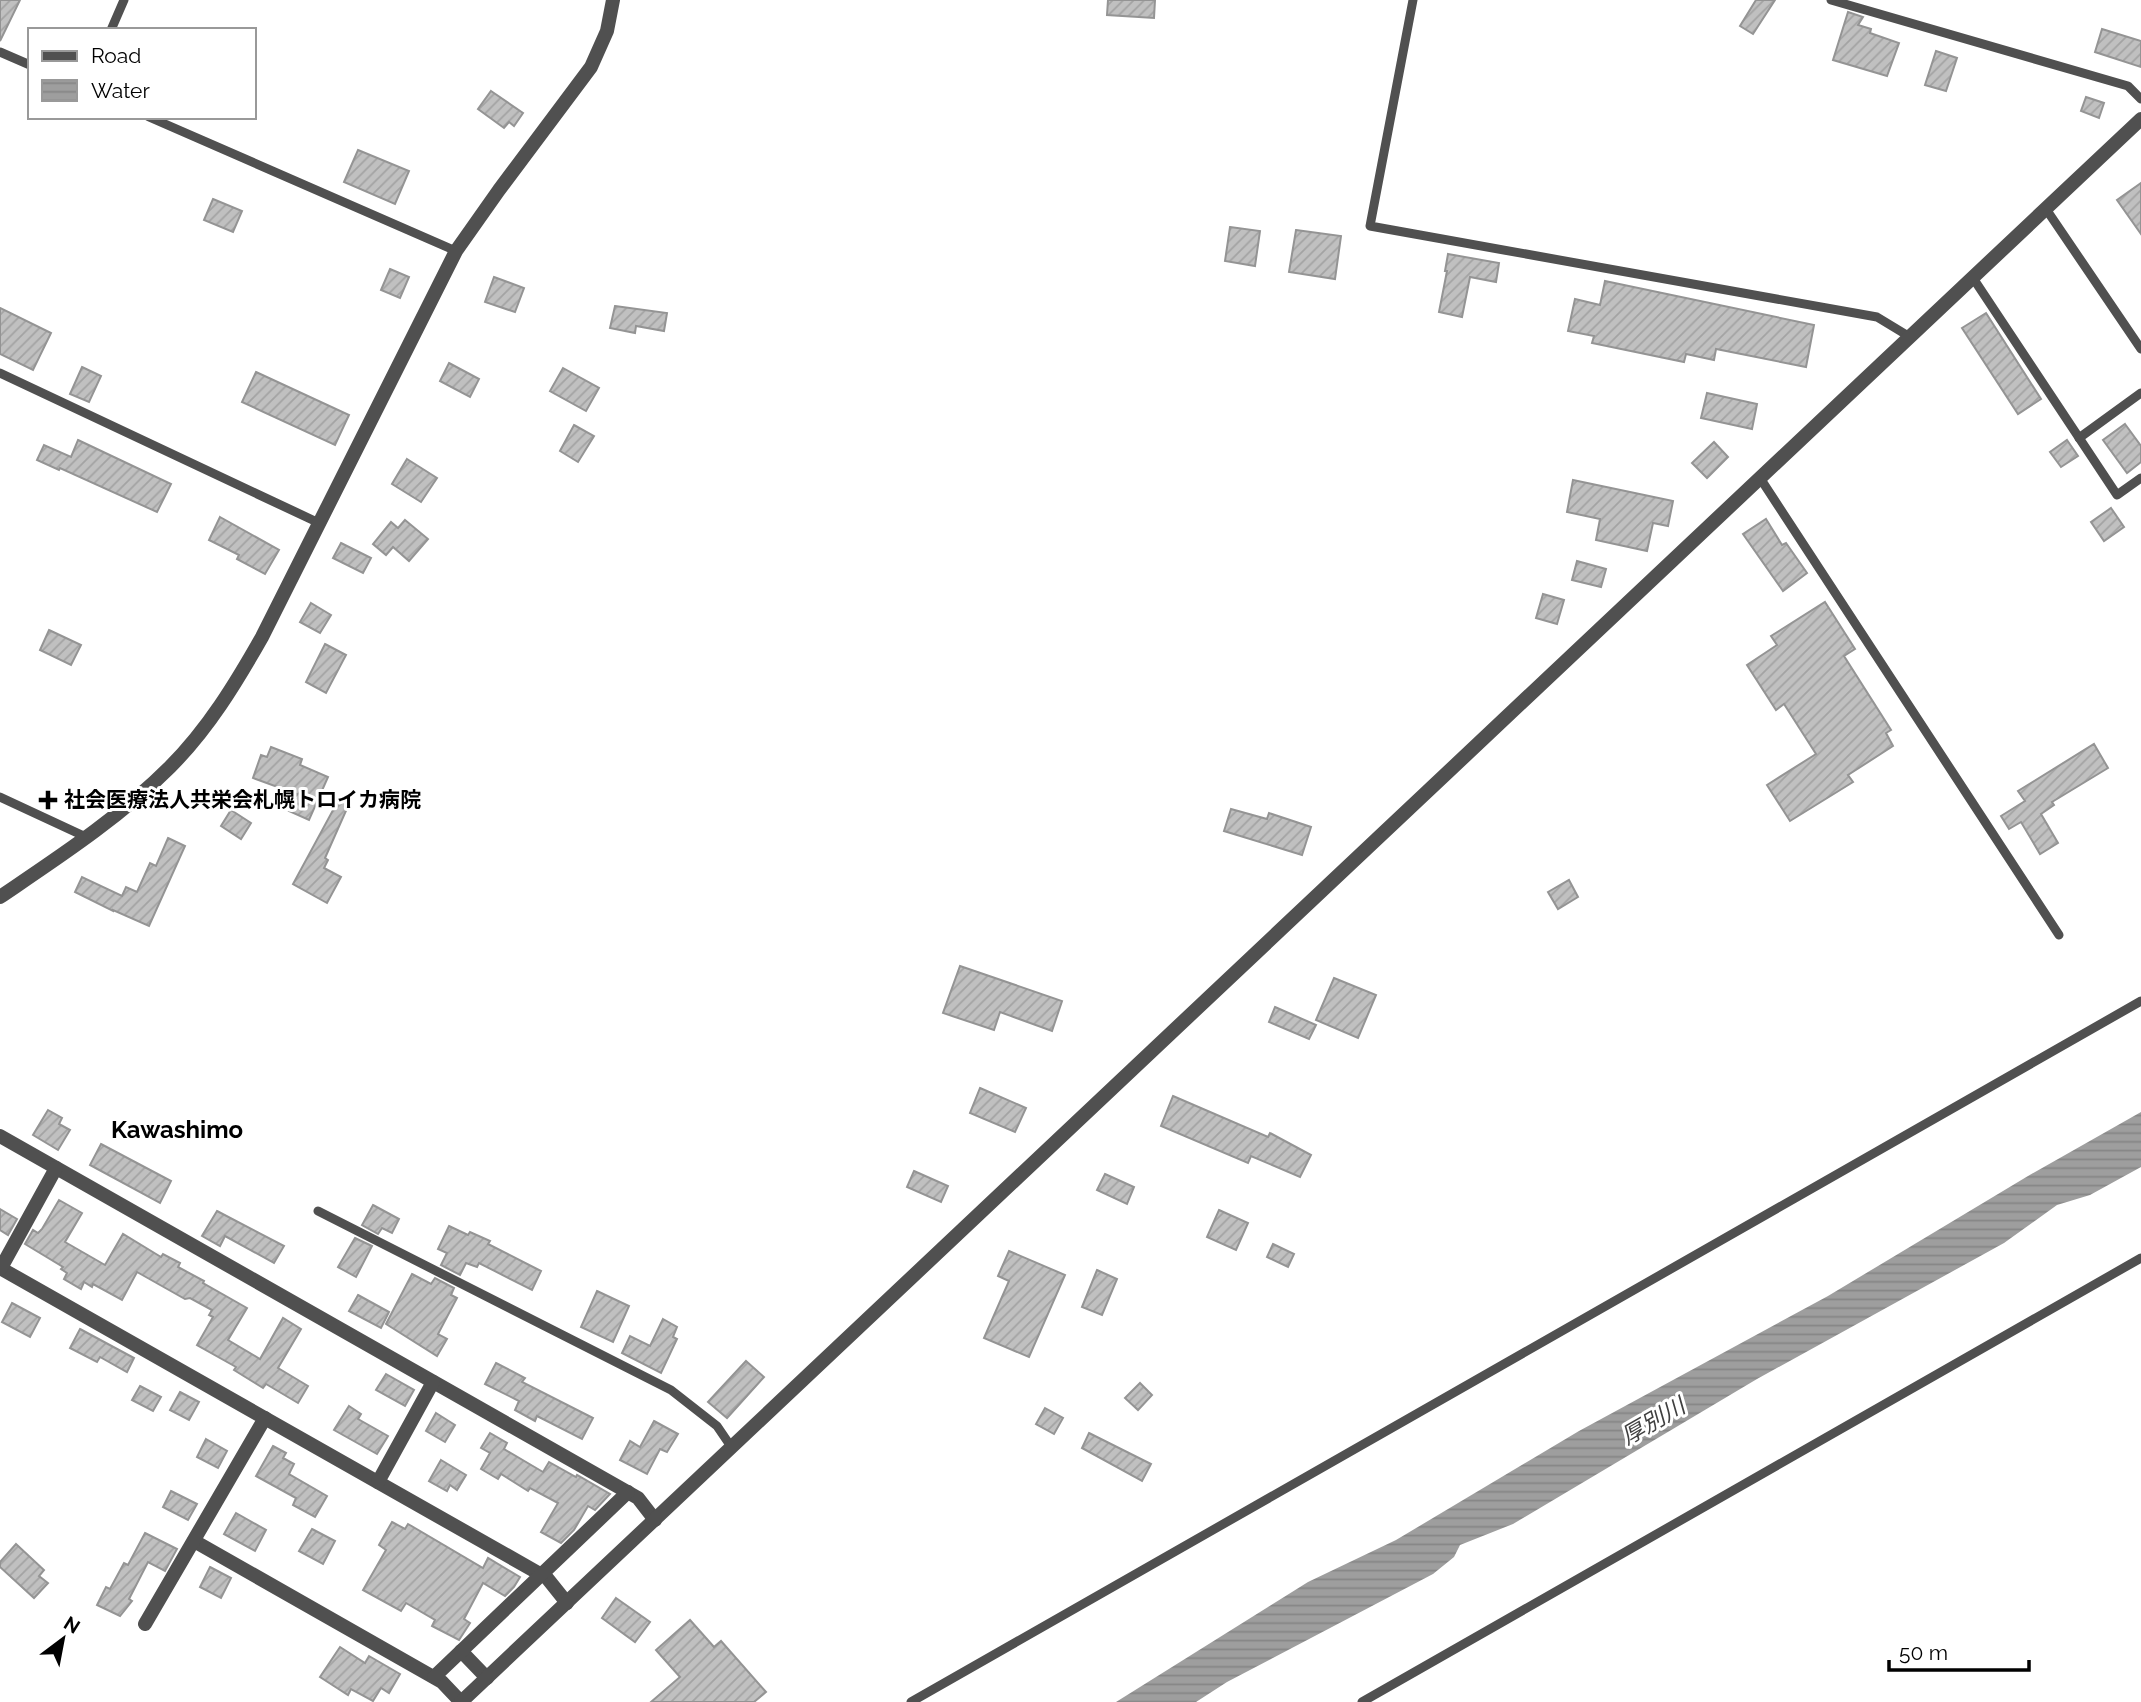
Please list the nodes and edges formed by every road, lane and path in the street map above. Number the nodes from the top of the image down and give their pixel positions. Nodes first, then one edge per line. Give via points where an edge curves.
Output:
1 (124, 0) edge
2 (613, 0) edge
3 (1413, 0) edge
4 (1831, 0) edge
5 (112, 28) edge
6 (0, 52) edge
7 (28, 64) edge
8 (2141, 99) edge
9 (154, 119) edge
10 (2141, 119) edge
11 (2046, 209) junction
12 (456, 251) junction
13 (1973, 278) junction
14 (1910, 337) junction
15 (2141, 349) edge
16 (0, 373) edge
17 (2141, 393) edge
18 (2079, 438) junction
19 (1760, 478) junction
20 (2141, 478) edge
21 (320, 523) junction
22 (0, 797) edge
23 (86, 837) junction
24 (0, 897) edge
25 (2059, 935) dead end
26 (2141, 1001) edge
27 (0, 1136) edge
28 (56, 1168) junction
29 (318, 1211) dead end
30 (2141, 1258) edge
31 (0, 1268) edge
32 (433, 1382) junction
33 (265, 1418) junction
34 (732, 1448) junction
35 (378, 1482) junction
36 (628, 1492) junction
37 (656, 1520) junction
38 (194, 1541) junction
39 (541, 1575) junction
40 (567, 1603) junction
41 (145, 1624) dead end
42 (461, 1651) junction
43 (434, 1677) junction
44 (487, 1678) junction
45 (461, 1702) edge
46 (911, 1702) edge
47 (1362, 1702) edge

1 - 5 lane
2 - 12 street via 607,31 591,67
3 - 14 lane via 1370,226 1877,317
4 - 8 lane via 2128,86
6 - 7 lane
9 - 12 lane
10 - 11 street
11 - 13 street
11 - 15 lane
12 - 21 street
13 - 14 street
13 - 18 lane
14 - 19 street
16 - 21 lane
17 - 18 lane
18 - 20 lane via 2118,495
19 - 25 lane
19 - 34 street
21 - 23 street via 262,637 211,719 170,766
22 - 23 lane
23 - 24 street
26 - 46 lane
27 - 28 street
28 - 31 street
28 - 32 street
29 - 34 lane via 671,1390 717,1426
30 - 47 lane
31 - 33 street
32 - 35 street
32 - 36 street
33 - 35 street
33 - 38 street
34 - 37 street
35 - 39 street
36 - 37 street
36 - 39 street
37 - 40 street
38 - 41 street
38 - 43 street
39 - 40 street
39 - 42 street
40 - 44 street
42 - 43 street
42 - 44 street
43 - 45 street
44 - 45 street

